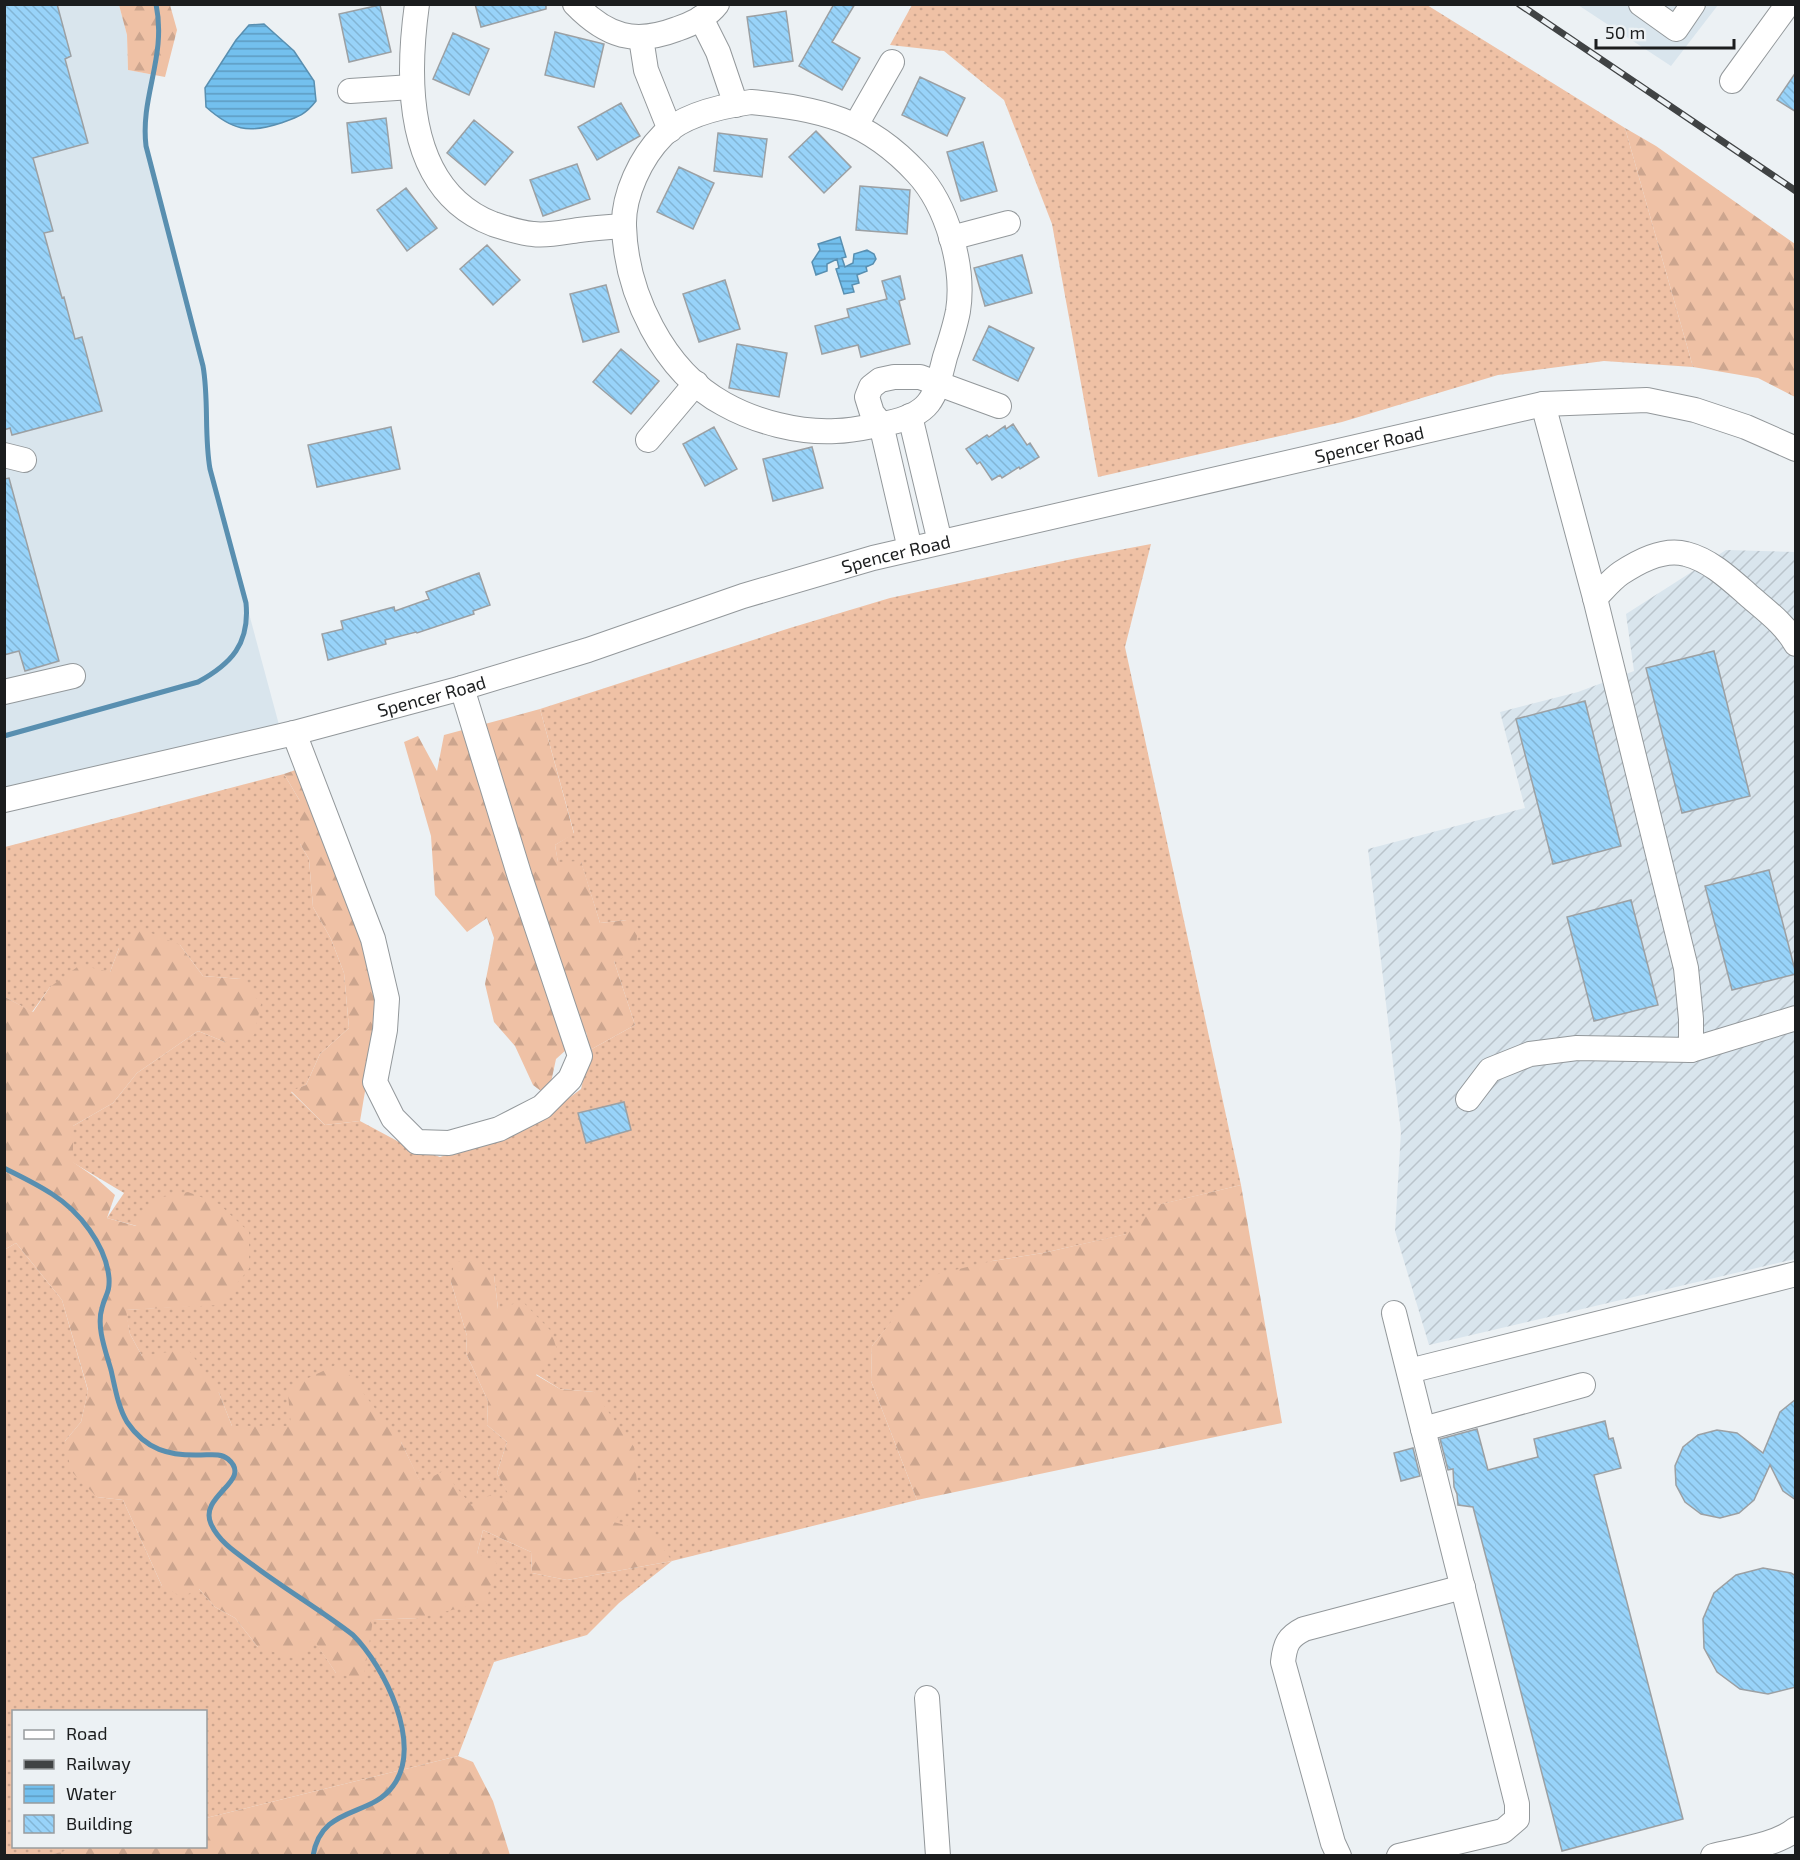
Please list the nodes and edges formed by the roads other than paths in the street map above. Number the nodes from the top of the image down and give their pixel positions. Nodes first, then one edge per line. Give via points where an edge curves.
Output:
1 (417, 4) edge
2 (576, 4) edge
3 (1641, 4) edge
4 (1693, 4) edge
5 (1788, 4) edge
6 (709, 11) edge
7 (641, 38) junction
8 (892, 62) dead end
9 (1732, 81) dead end
10 (412, 87) junction
11 (350, 91) dead end
12 (736, 105) junction
13 (856, 125) junction
14 (670, 130) junction
15 (1008, 223) dead end
16 (624, 226) junction
17 (951, 238) junction
18 (696, 383) junction
19 (939, 385) junction
20 (1543, 404) junction
21 (999, 406) dead end
22 (910, 416) junction
23 (881, 424) junction
24 (648, 440) dead end
25 (1796, 449) edge
26 (940, 542) junction
27 (910, 549) junction
28 (1594, 598) junction
29 (1796, 644) edge
30 (73, 676) dead end
31 (462, 688) junction
32 (4, 692) edge
33 (294, 733) junction
34 (4, 800) edge
35 (1796, 1018) edge
36 (1691, 1050) junction
37 (1468, 1099) dead end
38 (1796, 1274) edge
39 (1394, 1313) dead end
40 (1409, 1371) junction
41 (1583, 1385) dead end
42 (1423, 1429) junction
43 (1463, 1587) junction
44 (927, 1698) dead end
45 (1796, 1829) edge
46 (1463, 1848) edge
47 (938, 1856) edge
48 (1339, 1856) edge
49 (1399, 1856) edge
50 (1713, 1856) edge

1 - 10 street
2 - 7 street via 606,29
3 - 4 street via 1676,29
5 - 9 street
6 - 7 street via 691,24
6 - 12 street
7 - 14 street via 646,70
8 - 13 street
10 - 11 street
10 - 16 street via 428,162 446,191 470,213 504,228 535,235
12 - 13 street via 751,102 792,106
12 - 14 street via 697,115
13 - 17 street via 917,173 938,205
14 - 16 street via 640,168
15 - 17 street
16 - 18 street via 633,282 642,309 664,349
17 - 19 street via 959,272 958,310
18 - 23 street via 724,404 782,425 837,431
18 - 24 street
19 - 21 street
19 - 22 street via 918,413
19 - 23 street via 920,377 880,380 867,397
20 - 25 street, Spencer Road via 1647,400 1695,410
20 - 26 street, Spencer Road
20 - 28 street
22 - 23 street
22 - 26 street
23 - 27 street
26 - 27 street, Spencer Road
27 - 31 street, Spencer Road via 743,596 588,650
28 - 29 street via 1620,573 1659,554 1687,554 1707,562 1731,580 1788,630
28 - 36 street via 1686,968
30 - 32 street
31 - 33 street, Spencer Road
31 - 33 street via 580,1056 570,1079 542,1107 499,1129 448,1143 417,1142 393,1118 375,1082 387,999 373,939
33 - 34 street, Spencer Road
35 - 36 street
36 - 37 street via 1577,1048 1530,1054 1490,1070
38 - 40 street
39 - 40 street
40 - 42 street
41 - 42 street
42 - 43 street
43 - 46 street via 1517,1804 1517,1819 1503,1831
43 - 48 street via 1304,1629 1292,1635 1284,1647 1283,1662
44 - 47 street
45 - 50 street via 1788,1836
46 - 49 street

